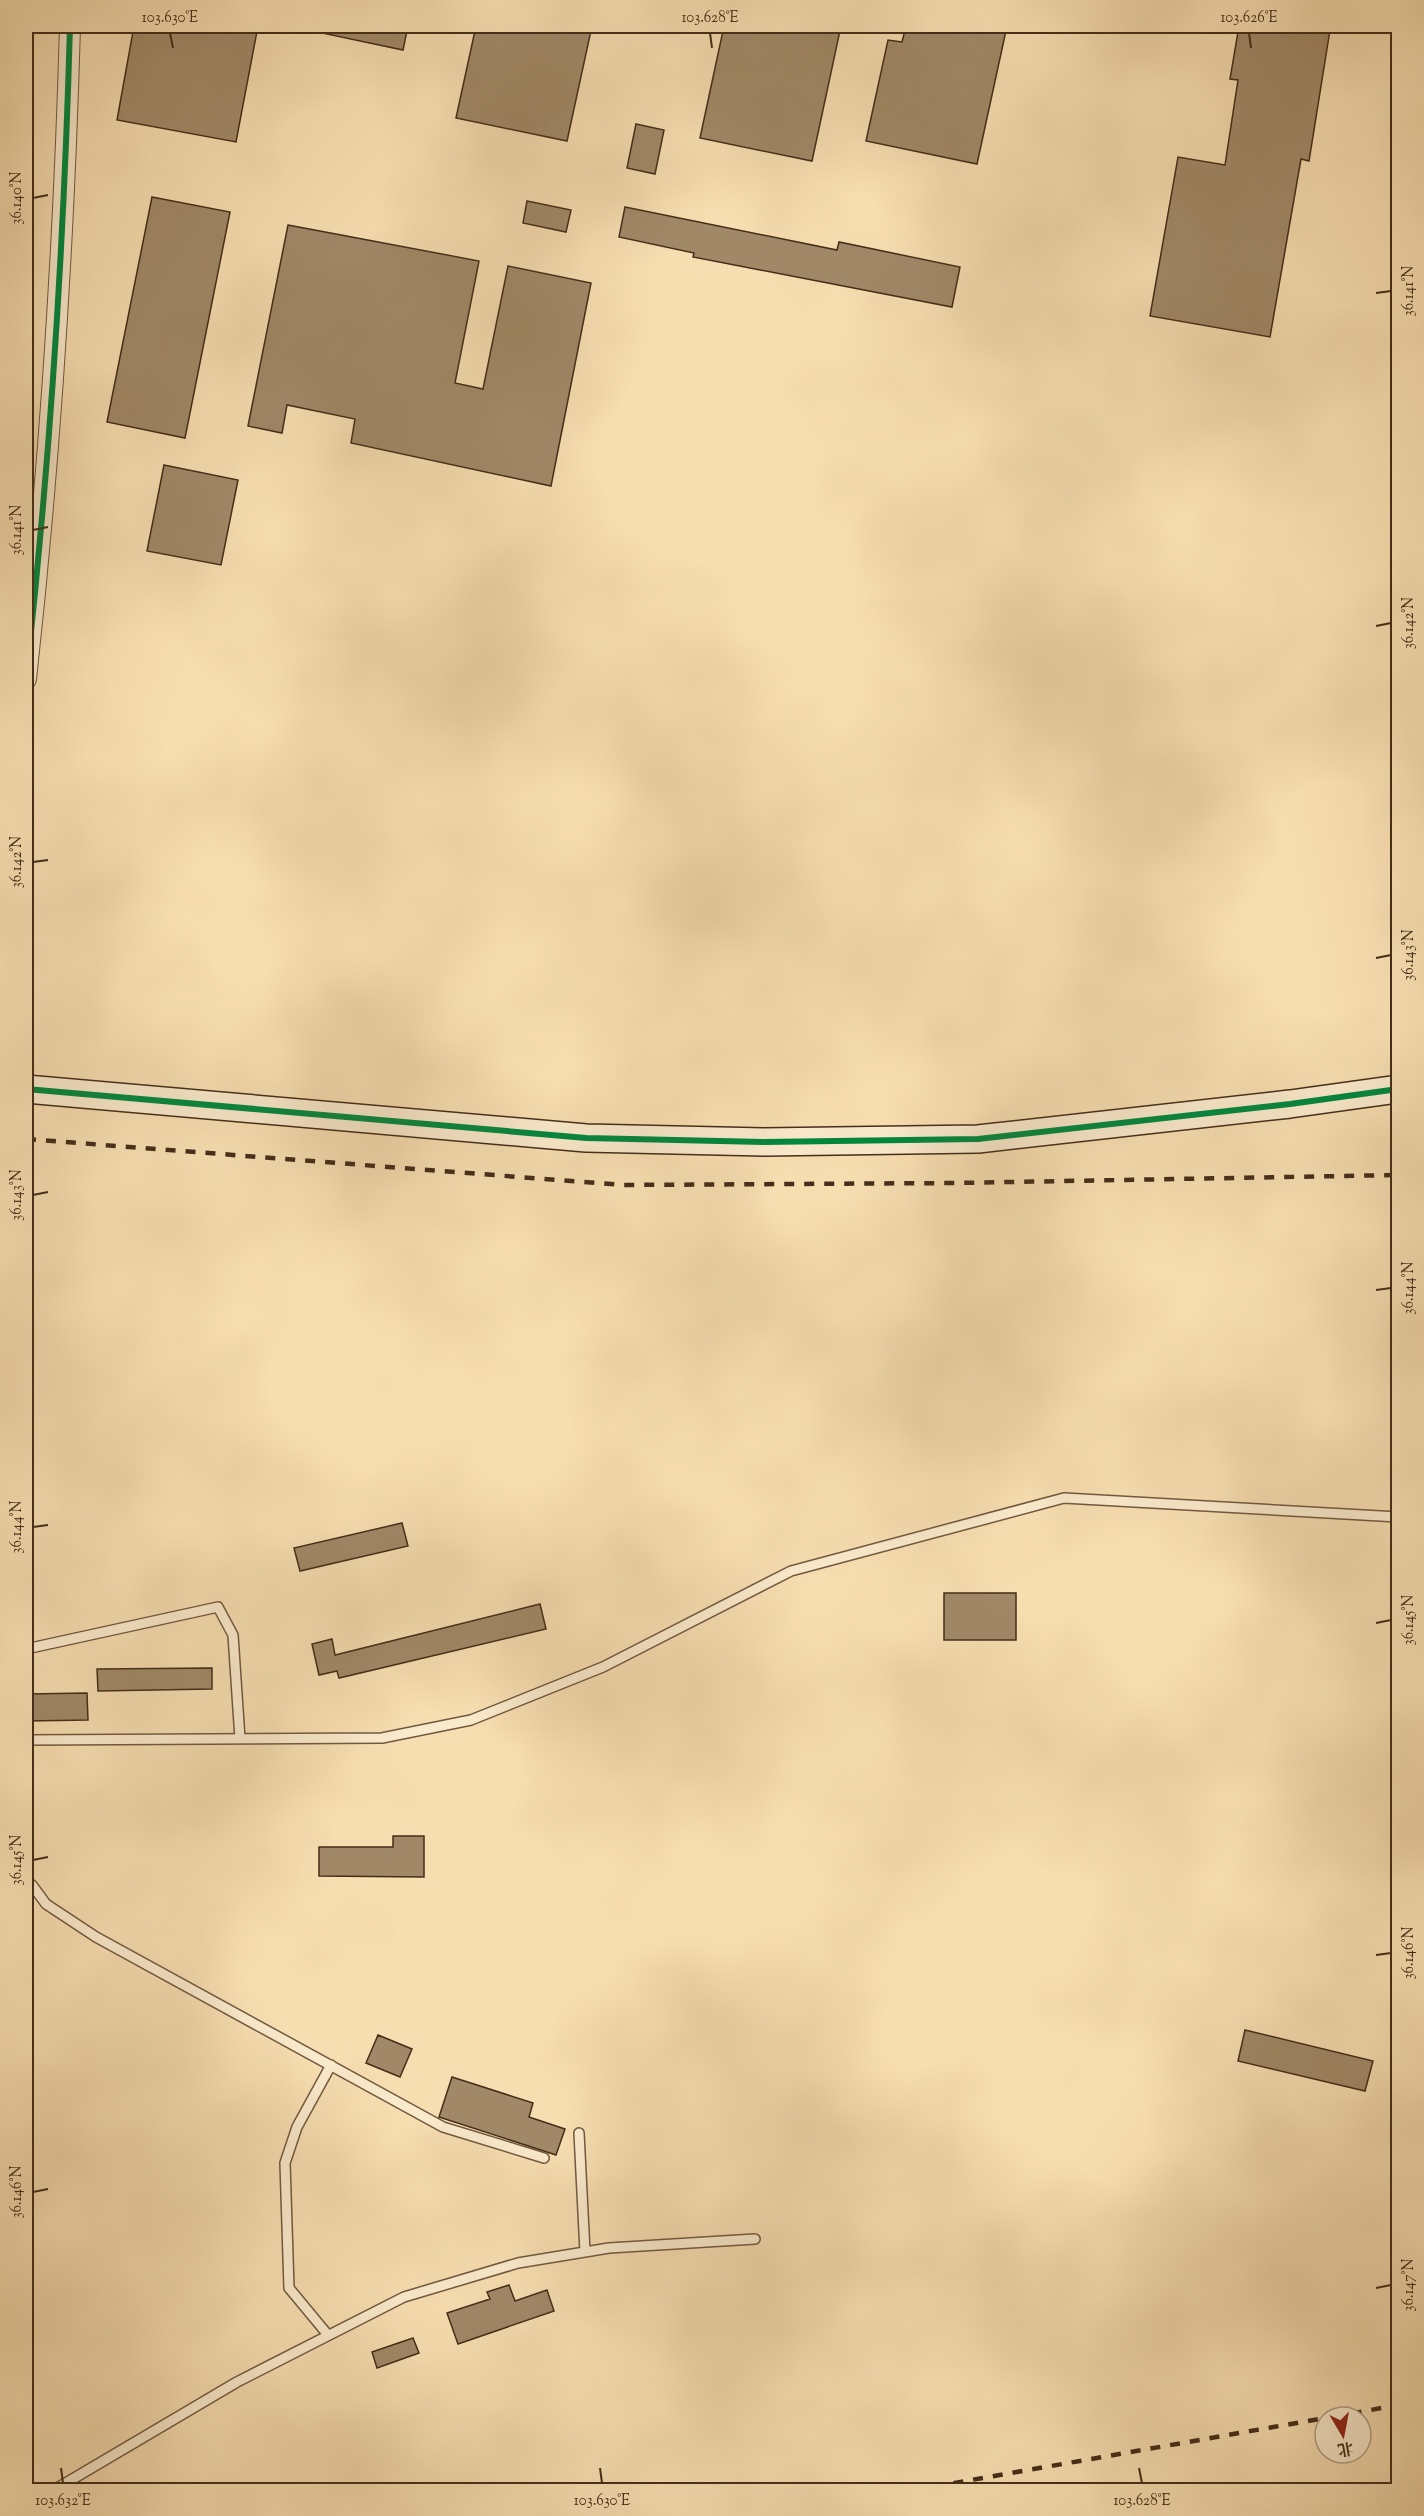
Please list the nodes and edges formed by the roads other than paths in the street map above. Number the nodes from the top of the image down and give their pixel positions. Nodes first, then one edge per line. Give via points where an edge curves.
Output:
1 (70, 26) edge
2 (26, 679) edge
3 (26, 1089) edge
4 (1398, 1089) edge
5 (1398, 1517) edge
6 (26, 1649) edge
7 (240, 1739) junction
8 (26, 1740) edge
9 (26, 1885) edge
10 (331, 2065) junction
11 (579, 2133) dead end
12 (544, 2158) dead end
13 (755, 2238) dead end
14 (585, 2252) junction
15 (328, 2336) junction
16 (54, 2490) edge

1 - 2 street via 65,197
3 - 4 street via 586,1138 764,1142 978,1139
5 - 7 lane via 1064,1498 790,1571 603,1667 471,1720 382,1738
6 - 7 lane via 218,1607 234,1635
7 - 8 lane
9 - 10 lane via 32,1885 46,1904 96,1937
10 - 12 lane via 443,2127
10 - 15 lane via 297,2127 285,2163 289,2288
11 - 14 lane
13 - 14 lane
14 - 15 lane via 518,2263 404,2297
15 - 16 lane via 237,2382

